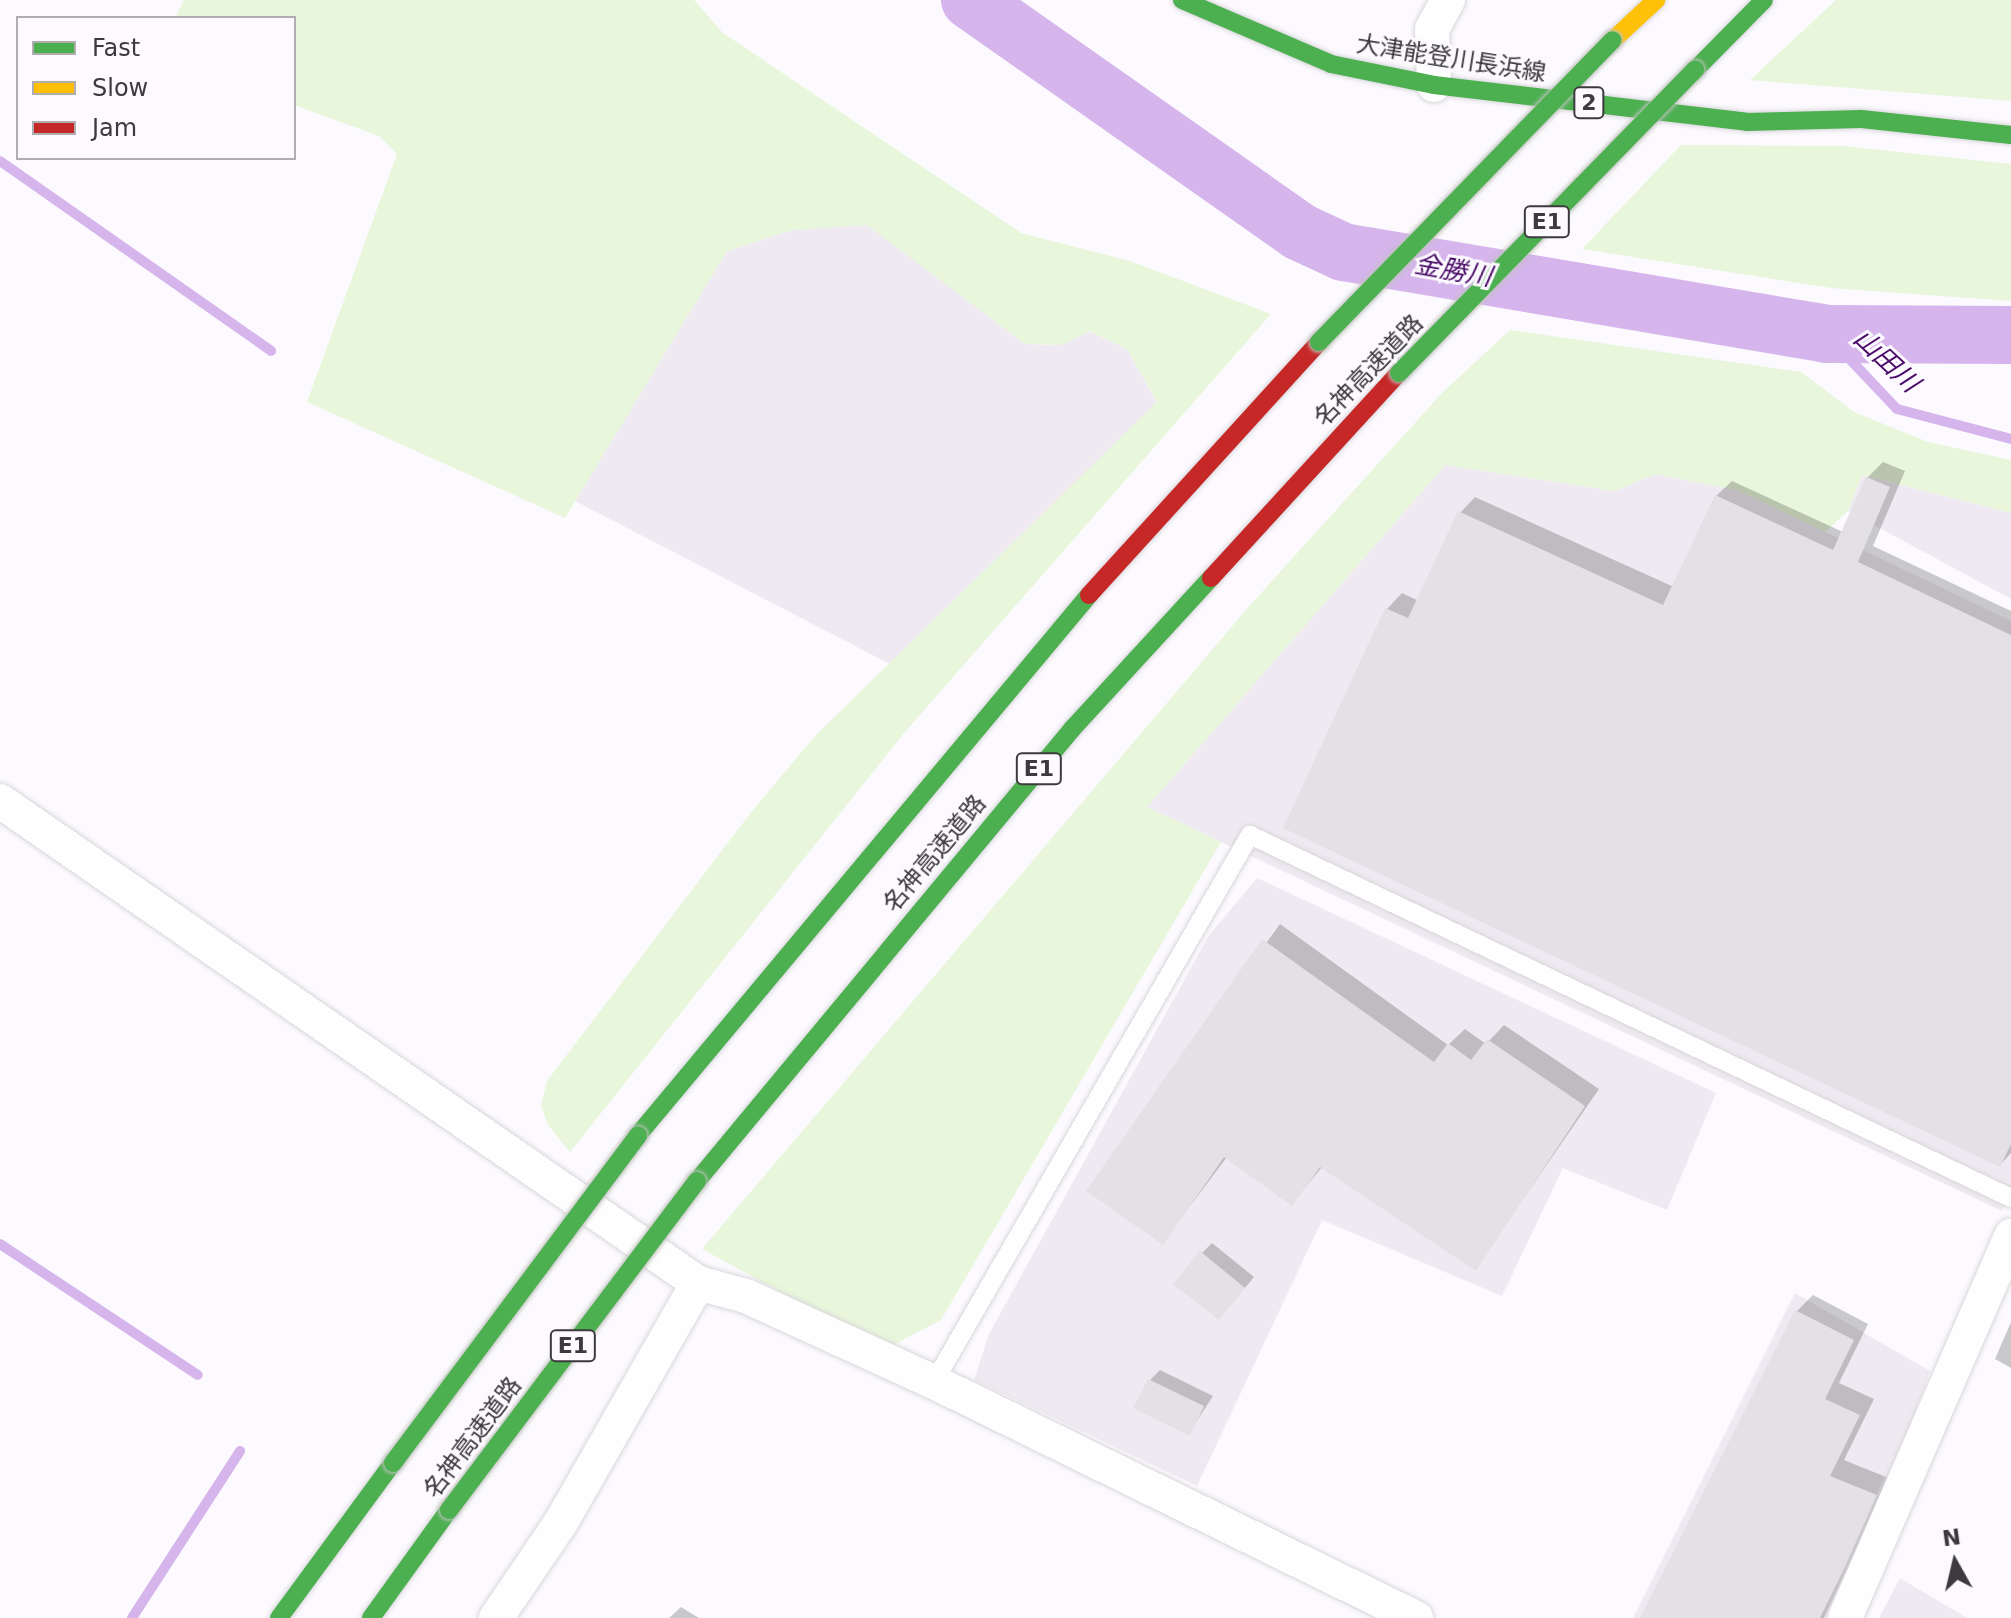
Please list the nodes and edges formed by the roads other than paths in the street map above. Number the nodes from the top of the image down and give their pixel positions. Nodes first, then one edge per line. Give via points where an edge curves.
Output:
1 (1182, 0) edge
2 (1448, 0) edge
3 (1656, 0) edge
4 (1764, 0) edge
5 (1434, 85) junction
6 (2011, 135) edge
7 (0, 801) edge
8 (2011, 1198) edge
9 (2011, 1236) edge
10 (698, 1283) junction
11 (934, 1382) junction
12 (279, 1618) edge
13 (371, 1618) edge
14 (496, 1618) edge
15 (1416, 1618) edge
16 (1845, 1618) edge

1 - 5 main road, 大津能登川長浜線 / 2 via 1331,64
2 - 5 street via 1432,29
3 - 12 main road, 名神高速道路, bridge via 1319,342 1018,673 638,1135
4 - 13 main road, 名神高速道路 / E1, bridge via 1399,373 1084,716 697,1181
5 - 6 main road, 大津能登川長浜線 / 2 via 1747,122 1861,119
7 - 10 street
8 - 11 lane via 1250,835
9 - 16 street
10 - 11 street via 746,1296
10 - 14 street via 560,1524
11 - 15 street

